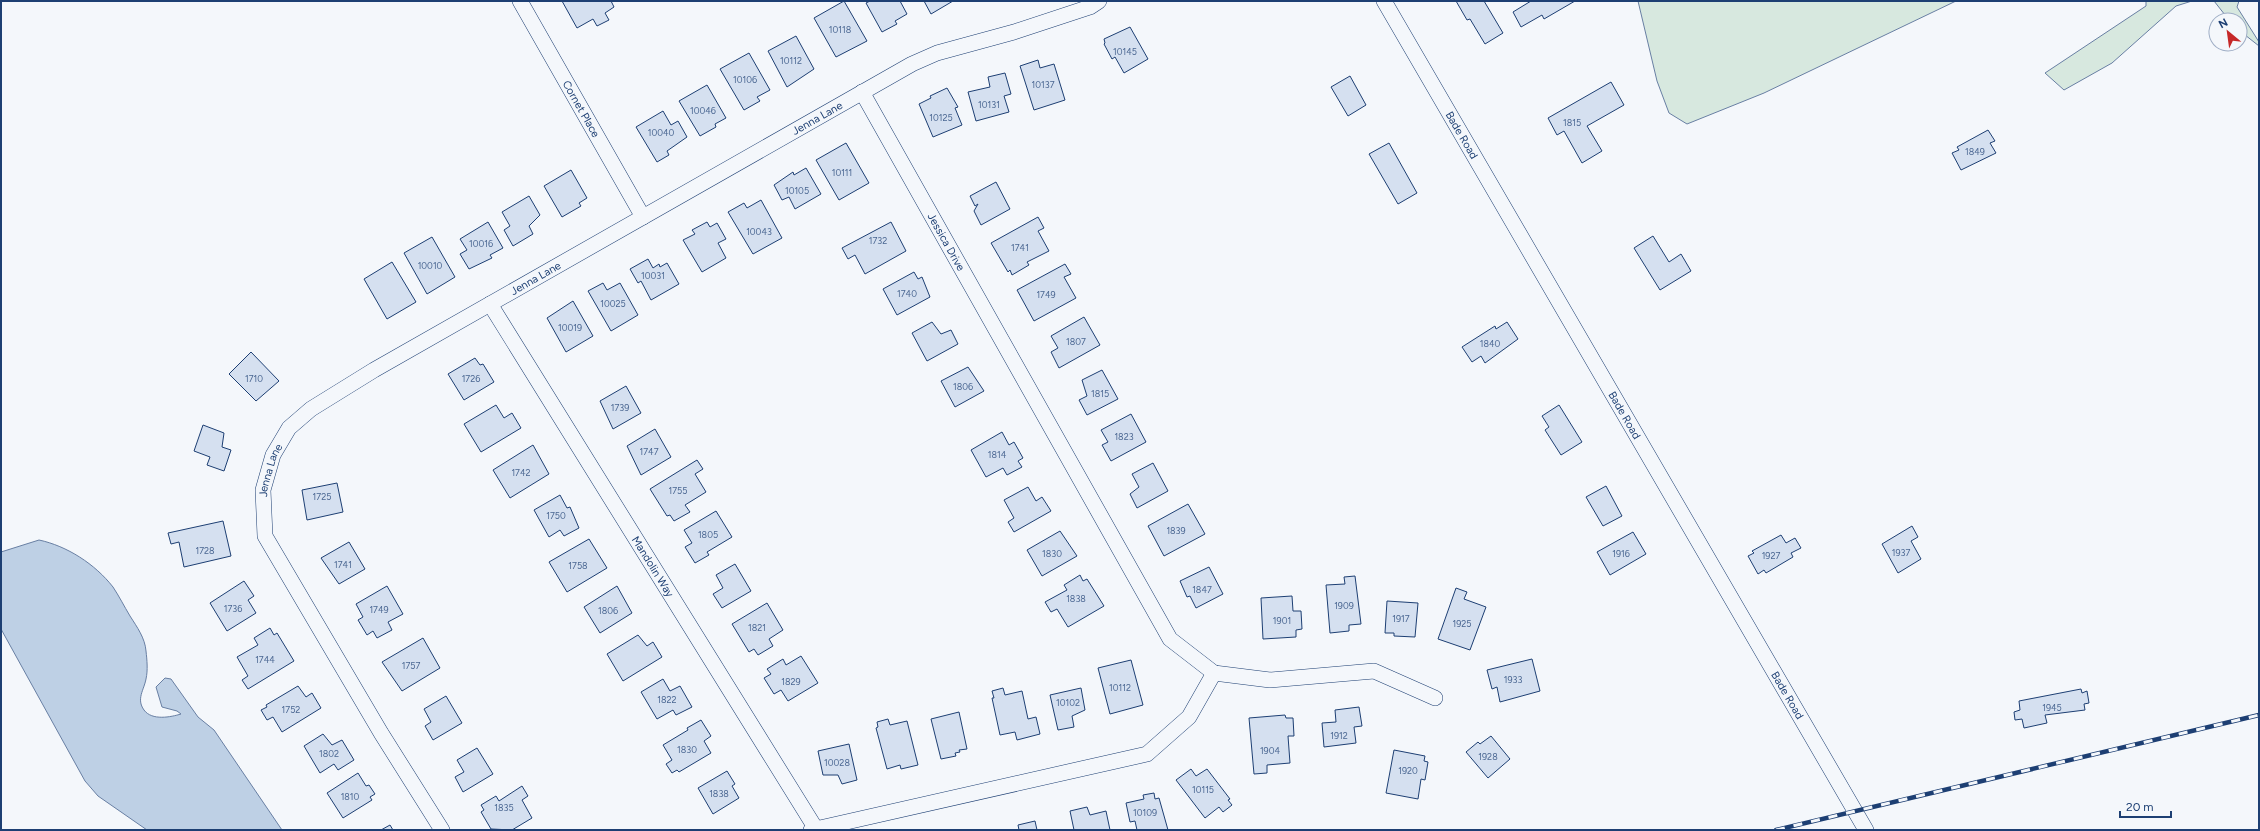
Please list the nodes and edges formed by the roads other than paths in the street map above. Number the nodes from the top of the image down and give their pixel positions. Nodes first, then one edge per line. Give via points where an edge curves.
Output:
1 (520, 1) edge
2 (1099, 1) edge
3 (1384, 1) edge
4 (862, 92) junction
5 (643, 217) junction
6 (490, 304) junction
7 (1214, 673) junction
8 (1436, 698) dead end
9 (814, 829) edge
10 (442, 830) edge
11 (1866, 830) edge

1 - 5 street, Cornet Place
2 - 4 street, Jenna Lane via 1090,7 1014,32 937,53
3 - 11 street, Bade Road
4 - 5 street, Jenna Lane
4 - 7 street, Jessica Drive via 1170,639
5 - 6 street, Jenna Lane
6 - 9 street, Mandolin Way
6 - 10 street, Jenna Lane via 310,409 289,428 273,455 263,490 265,536 380,733
7 - 8 street via 1270,680 1374,671
7 - 9 street via 1189,717 1147,754

